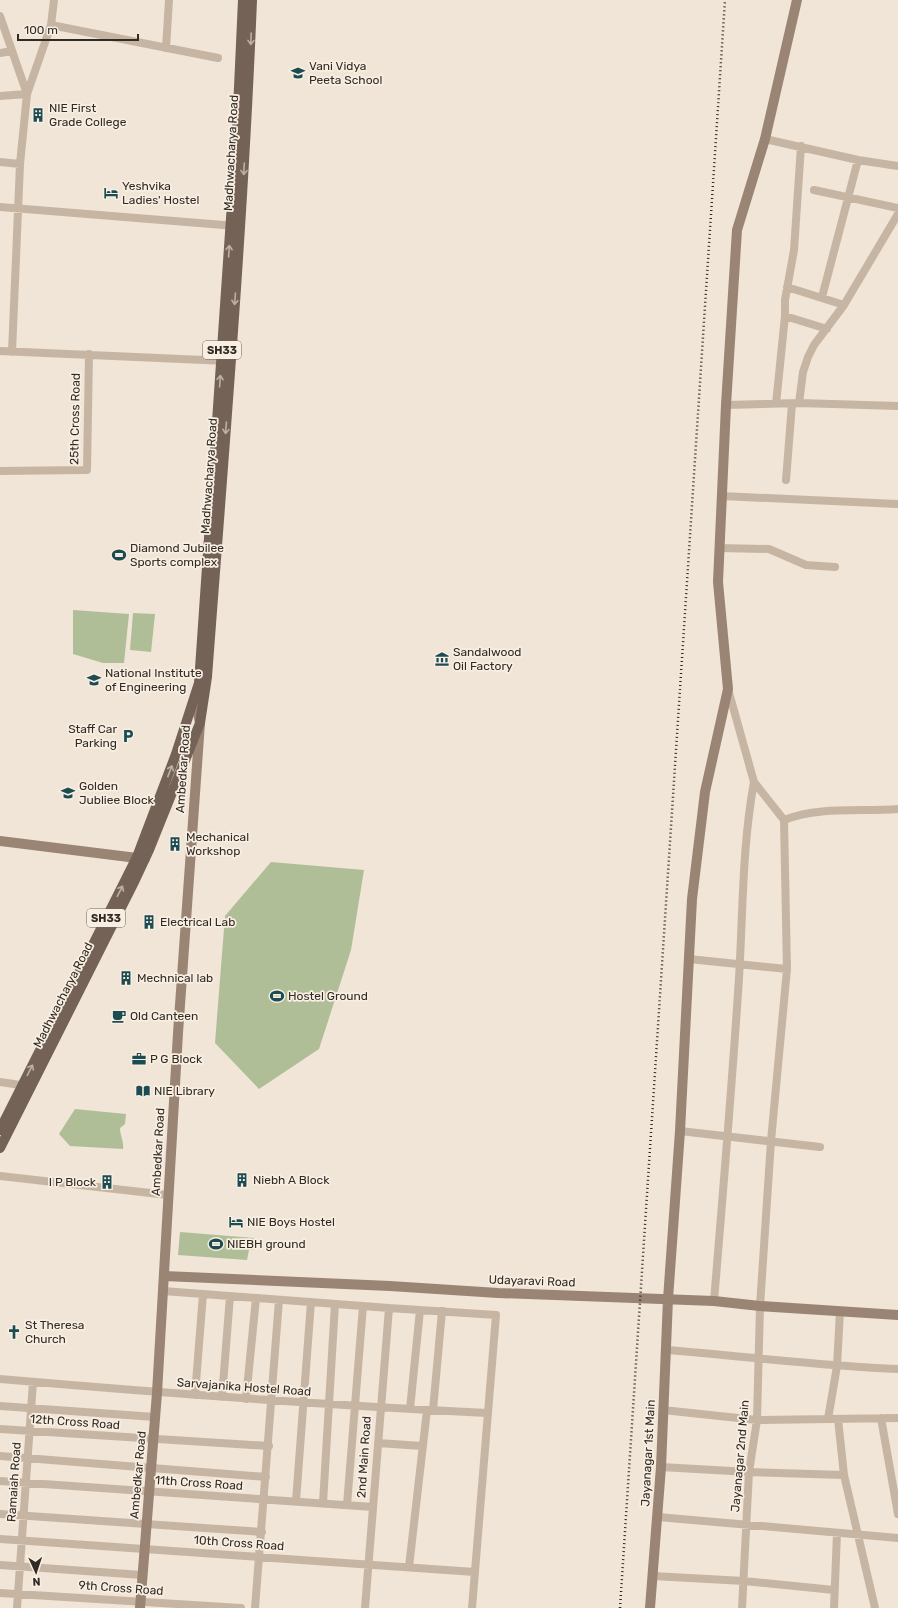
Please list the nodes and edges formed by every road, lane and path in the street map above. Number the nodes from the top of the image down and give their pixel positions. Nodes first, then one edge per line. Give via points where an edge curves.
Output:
1 (54, 0) edge
2 (169, 0) edge
3 (243, 0) edge
4 (252, 0) edge
5 (798, 0) edge
6 (0, 16) edge
7 (51, 25) junction
8 (166, 48) junction
9 (12, 51) junction
10 (0, 53) edge
11 (218, 58) dead end
12 (27, 94) junction
13 (0, 96) edge
14 (765, 138) junction
15 (801, 146) junction
16 (858, 160) junction
17 (0, 162) edge
18 (20, 164) junction
19 (898, 166) edge
20 (814, 190) dead end
21 (849, 197) junction
22 (0, 207) edge
23 (19, 208) junction
24 (898, 208) edge
25 (898, 214) edge
26 (236, 226) junction
27 (787, 287) junction
28 (822, 297) junction
29 (844, 305) junction
30 (785, 316) junction
31 (827, 329) junction
32 (0, 351) edge
33 (12, 352) junction
34 (89, 354) junction
35 (226, 361) junction
36 (776, 404) junction
37 (796, 404) junction
38 (726, 405) junction
39 (898, 406) edge
40 (0, 471) edge
41 (786, 480) dead end
42 (722, 496) junction
43 (897, 504) edge
44 (719, 548) junction
45 (835, 567) dead end
46 (728, 689) junction
47 (195, 699) junction
48 (200, 723) junction
49 (754, 782) junction
50 (898, 809) edge
51 (784, 820) junction
52 (0, 841) edge
53 (141, 858) junction
54 (689, 959) junction
55 (740, 963) junction
56 (787, 969) junction
57 (0, 1082) edge
58 (27, 1086) junction
59 (0, 1130) edge
60 (680, 1131) junction
61 (728, 1136) junction
62 (771, 1141) junction
63 (820, 1147) dead end
64 (0, 1148) edge
65 (0, 1176) edge
66 (168, 1195) junction
67 (164, 1276) junction
68 (163, 1291) junction
69 (203, 1294) junction
70 (230, 1296) junction
71 (256, 1298) junction
72 (668, 1299) junction
73 (279, 1300) junction
74 (714, 1301) junction
75 (311, 1302) junction
76 (335, 1304) junction
77 (362, 1306) junction
78 (760, 1306) junction
79 (389, 1308) junction
80 (420, 1310) junction
81 (840, 1311) junction
82 (442, 1312) junction
83 (898, 1315) edge
84 (666, 1350) junction
85 (758, 1357) junction
86 (837, 1366) junction
87 (898, 1369) edge
88 (0, 1379) edge
89 (33, 1382) junction
90 (157, 1393) junction
91 (195, 1395) junction
92 (222, 1397) junction
93 (246, 1399) junction
94 (272, 1400) junction
95 (303, 1402) junction
96 (328, 1404) junction
97 (0, 1406) edge
98 (354, 1406) junction
99 (380, 1408) junction
100 (31, 1409) junction
101 (410, 1409) junction
102 (430, 1410) junction
103 (663, 1410) junction
104 (488, 1413) junction
105 (155, 1417) junction
106 (838, 1418) junction
107 (882, 1418) junction
108 (898, 1418) edge
109 (828, 1419) junction
110 (757, 1420) junction
111 (0, 1429) edge
112 (30, 1431) junction
113 (154, 1439) junction
114 (378, 1443) junction
115 (269, 1446) junction
116 (422, 1446) junction
117 (0, 1456) edge
118 (27, 1458) junction
119 (151, 1467) junction
120 (661, 1467) junction
121 (749, 1472) junction
122 (844, 1475) junction
123 (266, 1477) junction
124 (0, 1481) edge
125 (26, 1482) junction
126 (149, 1491) junction
127 (264, 1499) junction
128 (296, 1501) junction
129 (323, 1503) junction
130 (347, 1505) junction
131 (373, 1507) junction
132 (0, 1514) edge
133 (898, 1514) edge
134 (24, 1515) junction
135 (658, 1517) junction
136 (147, 1524) junction
137 (746, 1525) junction
138 (262, 1532) junction
139 (837, 1533) junction
140 (857, 1535) junction
141 (898, 1538) edge
142 (0, 1539) edge
143 (22, 1540) junction
144 (145, 1549) junction
145 (259, 1557) junction
146 (368, 1564) junction
147 (0, 1565) edge
148 (20, 1566) junction
149 (409, 1567) junction
150 (475, 1572) junction
151 (142, 1575) junction
152 (653, 1576) junction
153 (744, 1581) junction
154 (834, 1590) junction
155 (0, 1593) edge
156 (18, 1594) junction
157 (140, 1605) edge
158 (17, 1608) edge
159 (241, 1608) edge
160 (255, 1608) edge
161 (365, 1608) edge
162 (472, 1608) edge
163 (650, 1608) edge
164 (742, 1608) edge
165 (834, 1608) edge
166 (875, 1608) edge

1 - 7 street
2 - 8 street
3 - 26 main road, Madhwacharya Road / SH33
4 -> 26 main road, Madhwacharya Road
5 - 14 street, Jayanagar 1st Main
6 - 9 street
7 - 8 street
7 - 12 street
8 - 11 street
9 - 10 street
9 - 12 street
12 - 13 street
12 - 18 street
14 - 15 street
14 - 38 street, Jayanagar 1st Main via 737,230
15 - 16 street
15 - 27 street via 794,250
16 - 19 street
16 - 21 street
17 - 18 street
18 - 23 street
20 - 21 street
21 - 24 street
21 - 28 street
22 - 23 street
23 - 26 street
23 - 33 street
25 - 29 street
26 - 35 main road, Madhwacharya Road / SH33
27 - 28 street
27 - 30 street
28 - 29 street
29 - 31 street
30 - 31 street
30 - 36 street
31 - 37 street via 808,357
32 - 33 street
33 - 34 street
34 - 35 street
34 - 40 street, 25th Cross Road via 87,470
47 -> 35 main road, Madhwacharya Road / SH33 via 199,683
35 -> 48 main road, Madhwacharya Road via 207,676
36 - 37 street
36 - 38 street
37 - 39 street
37 - 41 street
38 - 42 street, Jayanagar 1st Main
42 - 43 street
42 - 44 street, Jayanagar 1st Main
44 - 45 street via 769,549 806,565
44 - 46 street, Jayanagar 1st Main via 718,582
46 - 49 street
46 - 54 street, Jayanagar 1st Main via 705,792 692,900
47 - 48 street, Ambedkar Road
53 -> 47 main road, SH33
48 - 53 main road, Madhwacharya Road
48 - 66 street, Ambedkar Road
49 - 51 street
49 - 55 street via 748,816
50 - 51 street via 819,812 796,815
51 - 56 street, Jayanagar 2nd Main
52 - 53 street
53 - 58 main road, SH33
54 - 55 street
54 - 60 street, Jayanagar 1st Main
55 - 56 street
55 - 61 street
56 - 62 street, Jayanagar 2nd Main
57 - 58 street
58 - 59 main road, SH33
58 - 64 main road
60 - 61 street
60 - 72 street, Jayanagar 1st Main
61 - 62 street
61 - 74 street
62 - 63 street
62 - 78 street, Jayanagar 2nd Main
65 - 66 street
66 - 67 street, Ambedkar Road
67 - 68 street, Ambedkar Road
67 - 72 street, Udayaravi Road
68 - 69 street
68 - 90 street, Ambedkar Road
69 - 70 street
69 - 91 street
70 - 71 street
70 - 92 street
71 - 73 street
71 - 93 street
72 - 74 street, Udayaravi Road
72 - 84 street, Jayanagar 1st Main
73 - 75 street
73 - 94 street
74 - 78 street, Udayaravi Road
75 - 76 street
75 - 95 street
76 - 77 street
76 - 96 street
77 - 79 street
77 - 98 street
78 - 81 street, Udayaravi Road
78 - 85 street, Jayanagar 2nd Main
79 - 80 street
79 - 99 street, 2nd Main Road
80 - 82 street
80 - 101 street
81 - 83 street, Udayaravi Road
81 - 86 street
82 - 102 street
82 - 104 street via 496,1314
84 - 85 street
84 - 103 street, Jayanagar 1st Main
85 - 86 street
85 - 110 street, Jayanagar 2nd Main
86 - 87 street
86 - 109 street
88 - 89 street, Sarvajanika Hostel Road
89 - 90 street, Sarvajanika Hostel Road
89 - 100 street, Ramaiah Road
90 - 91 street, Sarvajanika Hostel Road
90 - 105 street, Ambedkar Road
91 - 92 street, Sarvajanika Hostel Road
92 - 93 street, Sarvajanika Hostel Road
93 - 94 street, Sarvajanika Hostel Road
94 - 95 street, Sarvajanika Hostel Road
94 - 115 street
95 - 96 street, Sarvajanika Hostel Road
95 - 128 street
96 - 98 street, Sarvajanika Hostel Road
96 - 129 street
97 - 100 street
98 - 99 street, Sarvajanika Hostel Road
98 - 130 street
99 - 101 street, Sarvajanika Hostel Road
99 - 114 street, 2nd Main Road
100 - 105 street
100 - 112 street, Ramaiah Road
101 - 102 street, Sarvajanika Hostel Road
102 - 104 street, Sarvajanika Hostel Road
102 - 116 street
103 - 110 street
103 - 120 street, Jayanagar 1st Main
104 - 150 street
105 - 113 street, Ambedkar Road
106 - 107 street
106 - 109 street
106 - 122 street
107 - 108 street
107 - 133 street
109 - 110 street
110 - 121 street, Jayanagar 2nd Main
111 - 112 street, 12th Cross Road
112 - 113 street, 12th Cross Road
112 - 118 street, Ramaiah Road
113 - 115 street, 12th Cross Road
113 - 119 street, Ambedkar Road
114 - 116 street
114 - 131 street, 2nd Main Road
115 - 123 street
116 - 149 street
117 - 118 street
118 - 119 street
118 - 125 street, Ramaiah Road
119 - 123 street
119 - 126 street, Ambedkar Road
120 - 121 street
120 - 135 street, Jayanagar 1st Main
121 - 122 street
121 - 137 street, Jayanagar 2nd Main
122 - 140 street
123 - 127 street
124 - 125 street, 11th Cross Road
125 - 126 street, 11th Cross Road
125 - 134 street, Ramaiah Road
126 - 127 street, 11th Cross Road
126 - 136 street, Ambedkar Road
127 - 128 street, 11th Cross Road
127 - 138 street
128 - 129 street, 11th Cross Road
129 - 130 street, 11th Cross Road
130 - 131 street, 11th Cross Road
131 - 146 street, 2nd Main Road
132 - 134 street
134 - 136 street
134 - 143 street, Ramaiah Road
135 - 137 street
135 - 152 street, Jayanagar 1st Main
136 - 138 street
136 - 144 street, Ambedkar Road
137 - 139 street
137 - 153 street, Jayanagar 2nd Main
138 - 145 street
139 - 140 street
139 - 154 street
140 - 141 street
140 - 166 street
142 - 143 street, 10th Cross Road
143 - 144 street, 10th Cross Road
143 - 148 street, Ramaiah Road
144 - 145 street, 10th Cross Road
144 - 151 street, Ambedkar Road
145 - 146 street, 10th Cross Road
145 - 160 street
146 - 149 street, 10th Cross Road
146 - 161 street, 2nd Main Road
147 - 148 street
148 - 151 street
148 - 156 street, Ramaiah Road
149 - 150 street, 10th Cross Road
150 - 162 street
151 - 157 street, Ambedkar Road
152 - 153 street
152 - 163 street, Jayanagar 1st Main
153 - 154 street
153 - 164 street, Jayanagar 2nd Main
154 - 165 street
155 - 156 street, 9th Cross Road
156 - 157 street, 9th Cross Road
156 - 158 street, Ramaiah Road
157 - 159 street, 9th Cross Road

